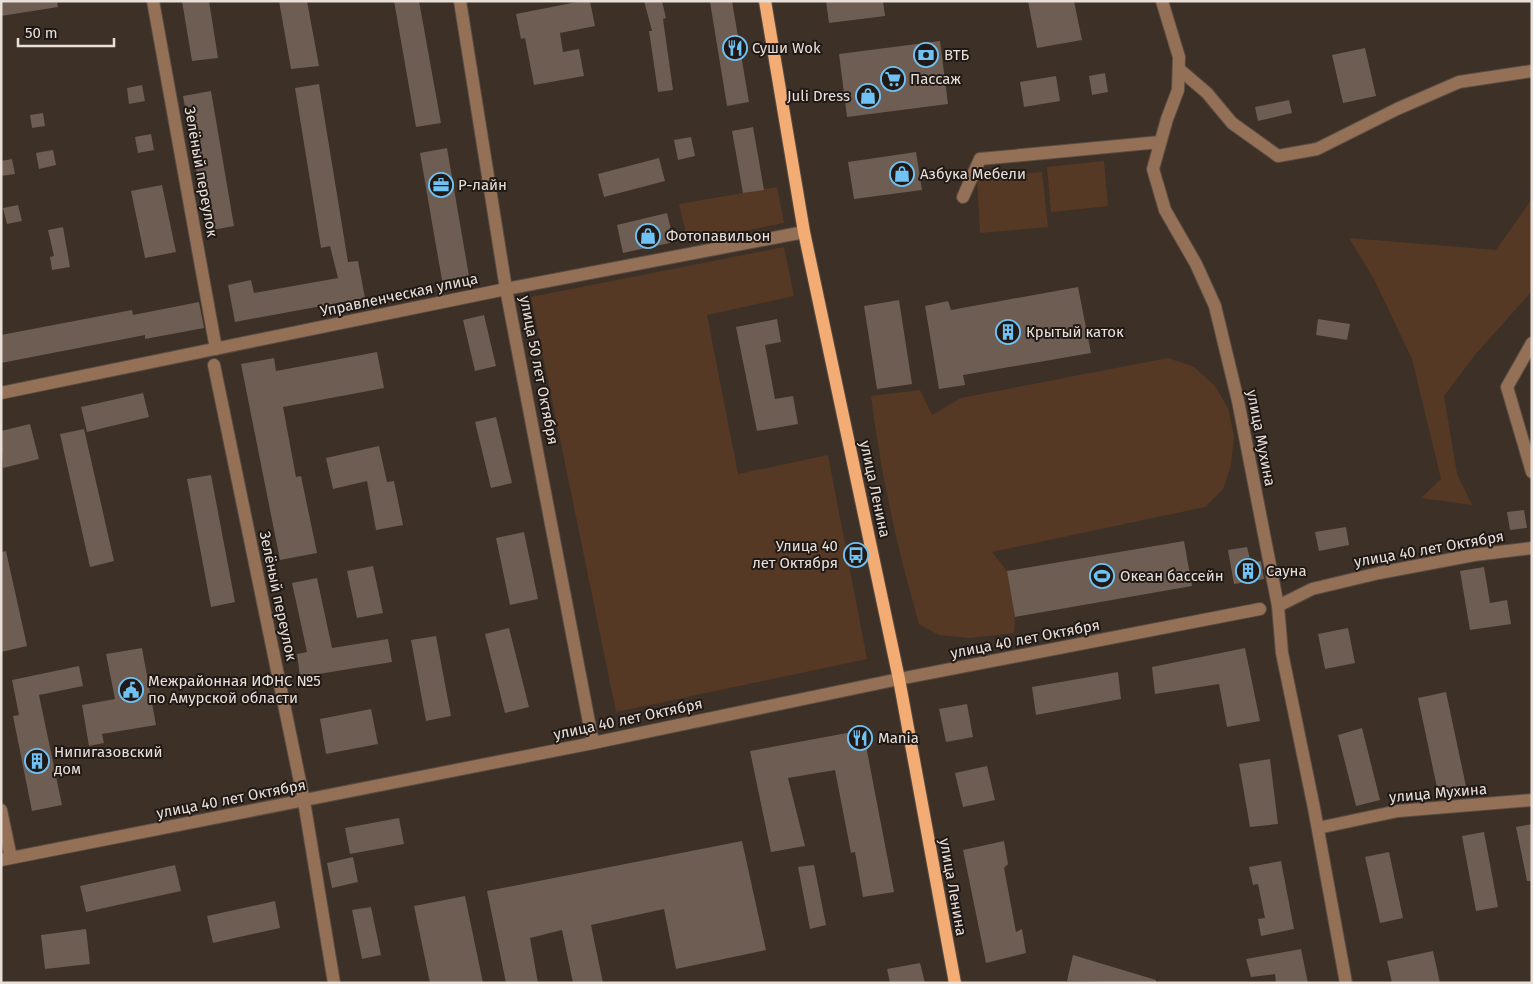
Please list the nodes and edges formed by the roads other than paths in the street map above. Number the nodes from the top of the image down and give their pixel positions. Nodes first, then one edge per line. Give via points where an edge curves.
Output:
1 (153, 1) edge
2 (460, 1) edge
3 (765, 1) edge
4 (1162, 1) edge
5 (1179, 69) junction
6 (1532, 72) edge
7 (1160, 142) junction
8 (963, 197) dead end
9 (804, 232) junction
10 (506, 289) junction
11 (1532, 343) edge
12 (216, 349) junction
13 (214, 365) dead end
14 (1, 394) edge
15 (1532, 472) edge
16 (1532, 548) edge
17 (1278, 606) junction
18 (1260, 610) dead end
19 (899, 679) junction
20 (593, 743) junction
21 (1532, 800) edge
22 (304, 801) junction
23 (1, 810) edge
24 (1318, 828) junction
25 (6, 859) edge
26 (334, 983) edge
27 (955, 983) edge
28 (1346, 983) edge

1 - 12 street, Зелёный переулок
2 - 10 street, улица 50 лет Октября
3 - 9 main road, улица Ленина
4 - 5 street, улица Мухина via 1179,57
5 - 6 street via 1207,93 1232,123 1278,156 1317,149 1459,82
5 - 7 street, улица Мухина via 1178,90
7 - 8 street via 980,159
7 - 17 street, улица Мухина via 1153,169 1165,210 1196,264 1215,306 1238,401
9 - 10 street, Управленческая улица
9 - 19 main road, улица Ленина
10 - 12 street, Управленческая улица
10 - 20 street, улица 50 лет Октября
11 - 15 street via 1507,387
12 - 14 street, Управленческая улица
13 - 22 street, Зелёный переулок
16 - 17 street, улица 40 лет Октября via 1379,573 1312,589
17 - 24 street, улица Мухина via 1282,653
18 - 19 street, улица 40 лет Октября
19 - 20 street, улица 40 лет Октября
19 - 27 main road, улица Ленина
20 - 22 street, улица 40 лет Октября
21 - 24 street, улица Мухина via 1398,811
22 - 25 street, улица 40 лет Октября
22 - 26 street, Зелёный переулок
23 - 25 street
24 - 28 street, улица Мухина

